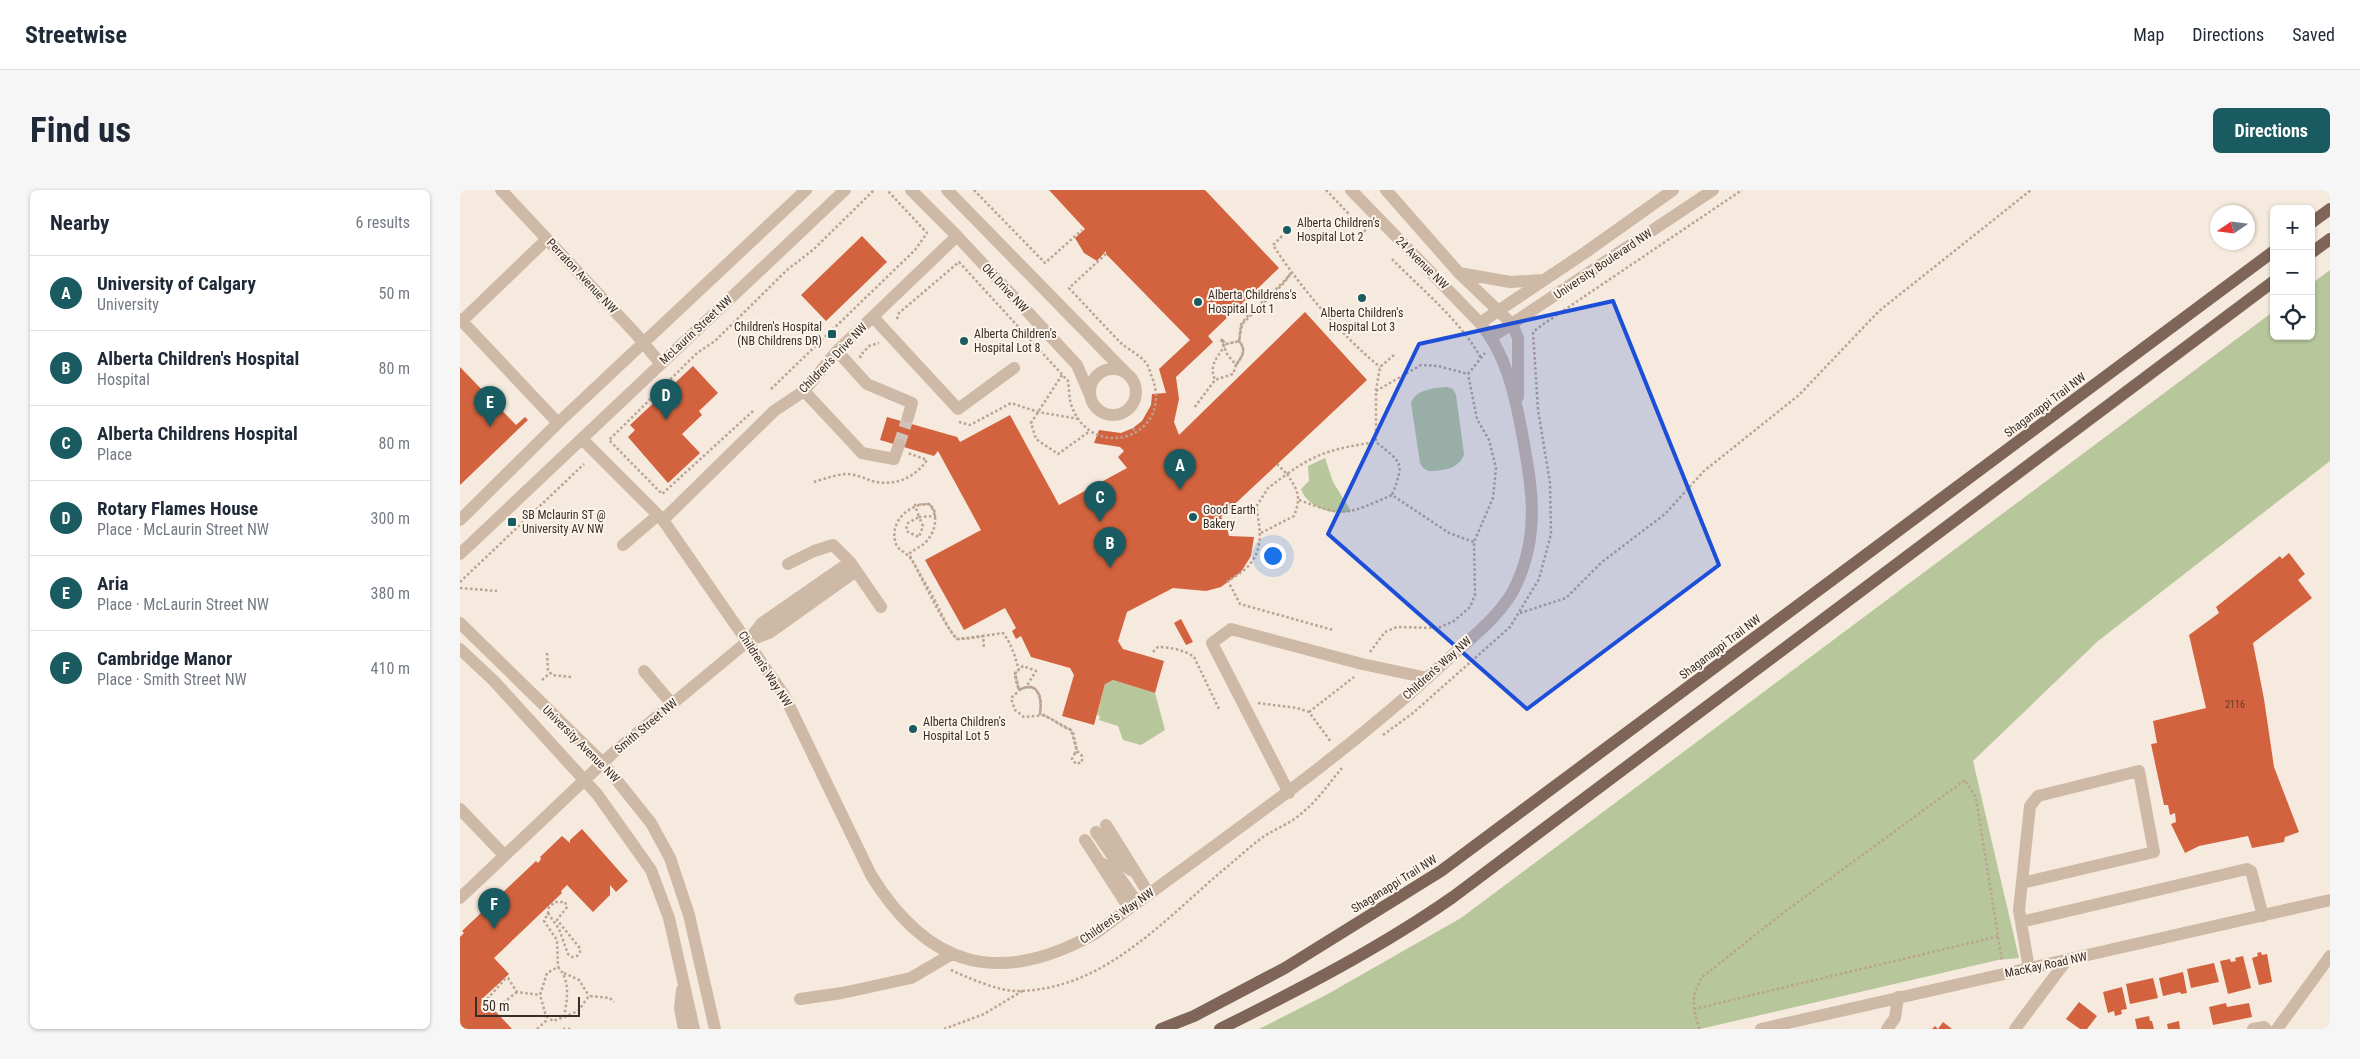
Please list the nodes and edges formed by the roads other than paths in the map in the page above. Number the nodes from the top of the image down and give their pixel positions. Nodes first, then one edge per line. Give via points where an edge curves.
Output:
1 (501, 190) edge
2 (806, 190) edge
3 (845, 190) edge
4 (912, 190) edge
5 (947, 190) edge
6 (1351, 190) edge
7 (1386, 190) edge
8 (1673, 190) edge
9 (1713, 190) edge
10 (2330, 210) edge
11 (2315, 220) edge
12 (957, 236) junction
13 (2330, 238) edge
14 (548, 239) junction
15 (2315, 250) edge
16 (2270, 254) edge
17 (1459, 273) junction
18 (1546, 280) junction
19 (2270, 284) edge
20 (1496, 311) junction
21 (873, 317) junction
22 (461, 320) edge
23 (1480, 323) junction
24 (1512, 324) junction
25 (1492, 337) junction
26 (644, 344) junction
27 (837, 350) junction
28 (660, 363) junction
29 (1014, 368) dead end
30 (1126, 373) junction
31 (804, 390) junction
32 (1089, 393) junction
33 (1518, 409) junction
34 (908, 417) tunnel mouth
35 (558, 423) junction
36 (582, 438) junction
37 (898, 448) road end
38 (661, 517) junction
39 (460, 520) edge
40 (623, 545) dead end
41 (460, 554) edge
42 (788, 564) dead end
43 (853, 566) junction
44 (881, 607) dead end
45 (460, 622) edge
46 (748, 641) junction
47 (460, 649) edge
48 (644, 671) dead end
49 (1428, 678) junction
50 (672, 704) junction
51 (603, 763) junction
52 (584, 780) junction
53 (1289, 793) junction
54 (460, 809) edge
55 (1101, 829) dead end
56 (1085, 840) dead end
57 (504, 855) junction
58 (2022, 883) junction
59 (1149, 894) junction
60 (460, 898) edge
61 (2330, 900) edge
62 (1133, 905) junction
63 (2263, 916) junction
64 (2021, 922) junction
65 (952, 954) junction
66 (2330, 956) edge
67 (2066, 961) junction
68 (2029, 969) junction
69 (683, 977) junction
70 (1898, 997) junction
71 (800, 999) dead end
72 (684, 1029) edge
73 (694, 1029) edge
74 (715, 1029) edge
75 (1161, 1029) edge
76 (1220, 1029) edge
77 (1761, 1029) edge
78 (1887, 1029) edge
79 (2015, 1029) edge
80 (2253, 1029) edge
81 (2266, 1029) edge
82 (2277, 1029) edge

1 - 14 street, Perraton Avenue NW
2 - 26 street, McLaurin Street NW
3 - 28 street, McLaurin Street NW
4 - 12 street, Oki Drive NW
5 - 30 street
6 - 23 street, 24 Avenue NW
7 - 17 street, 24 Avenue NW
8 - 18 street, University Boulevard NW
9 - 24 street, University Boulevard NW
10 - 11 main road
12 - 21 street, Children's Drive NW
12 - 32 street, Oki Drive NW via 1077,365
13 - 15 main road
14 - 22 street
14 - 26 street, Perraton Avenue NW
16 - 75 main road, Shaganappi Trail NW via 1441,871 1285,968 1194,1016
17 - 18 street via 1510,282
17 - 20 street, 24 Avenue NW
18 - 20 street, University Boulevard NW
19 - 76 main road via 1453,897 1411,926
20 - 23 street, University Boulevard NW
20 - 24 street, 24 Avenue NW
21 - 27 street, Children's Drive NW
21 - 29 street via 958,409
22 - 35 street
23 - 25 street, 24 Avenue NW
24 - 25 street, University Boulevard NW
24 - 33 street, Children's Way NW via 1518,338
25 - 33 street, Children's Way NW
26 - 28 street, Perraton Avenue NW
26 - 35 street, McLaurin Street NW
27 - 31 street, Children's Drive NW
27 - 34 street via 867,384 912,403
28 - 36 street, McLaurin Street NW
30 - 32 street via 1119,369 1105,370 1093,378
30 - 32 street via 1132,378 1136,393 1124,413 1101,412 1095,408
31 - 37 street via 862,453 894,459
31 - 38 street, Children's Drive NW via 774,411
33 - 49 street, Children's Way NW via 1534,510 1529,551 1517,585 1493,618
35 - 39 street, McLaurin Street NW
36 - 38 street, Children's Way NW
36 - 41 street, McLaurin Street NW
38 - 40 street, Children's Drive NW
38 - 46 street, Children's Way NW
42 - 43 street via 833,545
43 - 44 street
43 - 46 street, Smith Street NW via 769,633
45 - 51 street, University Avenue NW
46 - 50 street, Smith Street NW
46 - 65 street, Children's Way NW via 784,695 886,900 925,940
47 - 52 street, University Avenue NW via 494,681
48 - 50 street
49 - 53 street, Children's Way NW
49 - 53 street via 1231,629 1212,643
50 - 51 street, Smith Street NW
51 - 52 street, Smith Street NW
51 - 74 street, University Avenue NW via 651,824 670,858 689,915
52 - 57 street, Smith Street NW
52 - 69 street, University Avenue NW via 651,870 669,918
53 - 59 street, Children's Way NW
54 - 57 street
55 - 59 street
56 - 62 street via 1099,862 1115,871
57 - 60 street, Smith Street NW
58 - 58 street via 2030,806 2038,796 2138,771 2154,852
58 - 64 street
59 - 62 street, Children's Way NW
61 - 63 street, MacKay Road NW
62 - 65 street, Children's Way NW via 1096,933 1070,948 1045,956 995,962 974,961
63 - 64 street via 2248,869
63 - 67 street, MacKay Road NW
64 - 68 street
65 - 71 street via 912,978
66 - 82 street
67 - 68 street, MacKay Road NW
67 - 79 street
68 - 70 street, MacKay Road NW
69 - 72 street via 680,1008
69 - 73 street, University Avenue NW
70 - 77 street, MacKay Road NW
70 - 78 street via 1896,1018
80 - 81 street

